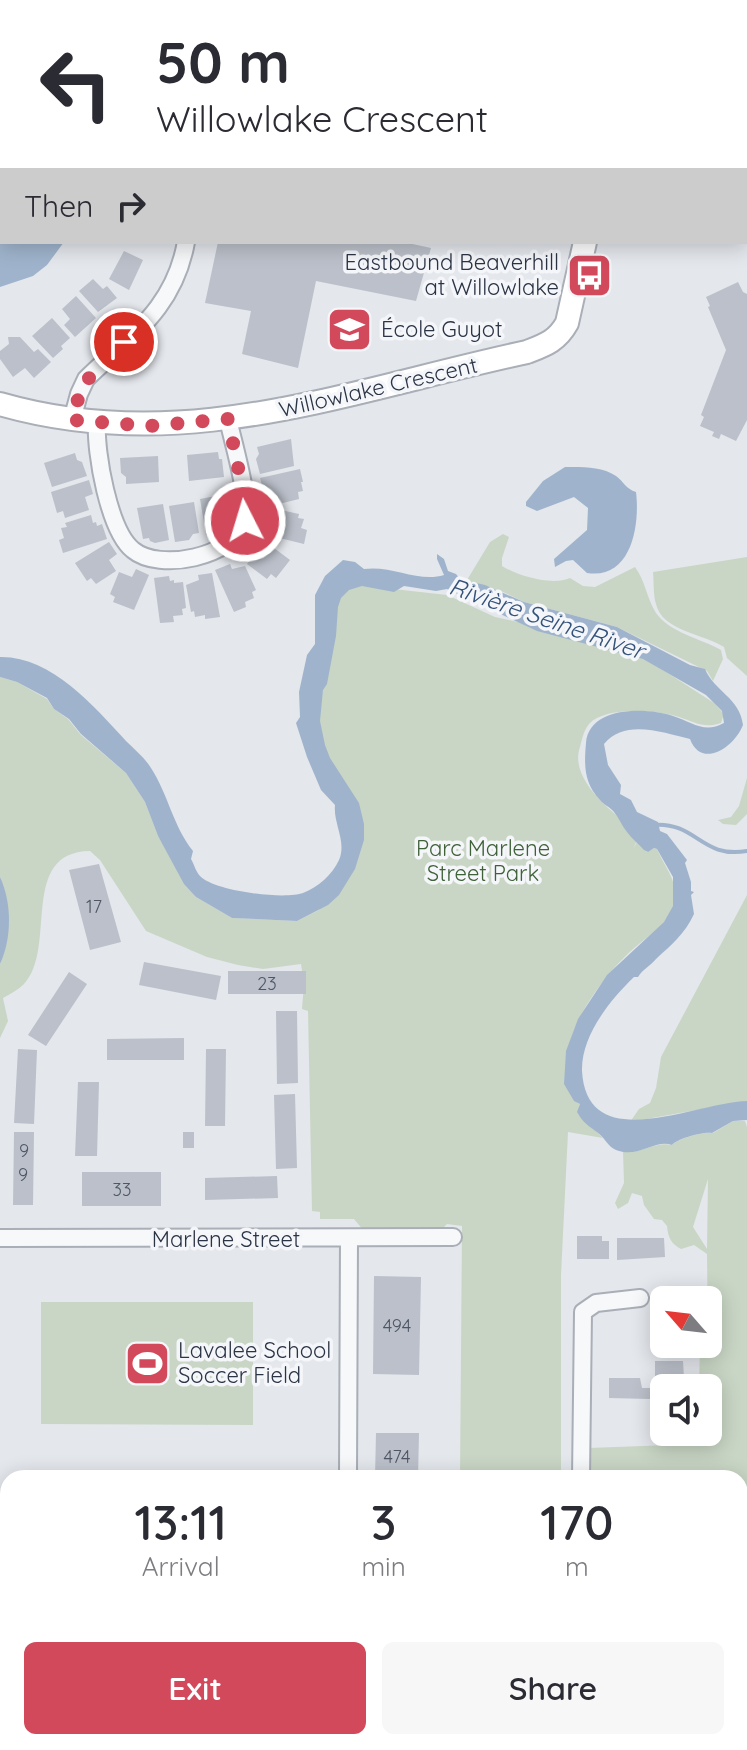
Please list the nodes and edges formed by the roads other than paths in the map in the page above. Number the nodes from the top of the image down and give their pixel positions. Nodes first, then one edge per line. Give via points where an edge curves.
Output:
1 (186, 244) edge
2 (585, 244) edge
3 (0, 404) edge
4 (228, 419) junction
5 (72, 420) junction
6 (97, 423) junction
7 (453, 1237) dead end
8 (0, 1238) edge
9 (349, 1238) junction
10 (640, 1298) dead end
11 (348, 1470) edge
12 (581, 1470) edge

1 - 5 street via 182,265 160,307 86,379
2 - 4 street, Willowlake Crescent via 567,323 550,344 312,404
3 - 5 street, Willowlake Crescent
4 - 6 street, Willowlake Crescent via 149,426
4 - 6 street via 245,521 216,552 152,559 127,545 121,535 98,456
5 - 6 street, Willowlake Crescent
7 - 9 street, Marlene Street
8 - 9 street, Marlene Street
9 - 11 street
10 - 12 street via 596,1303 583,1312

